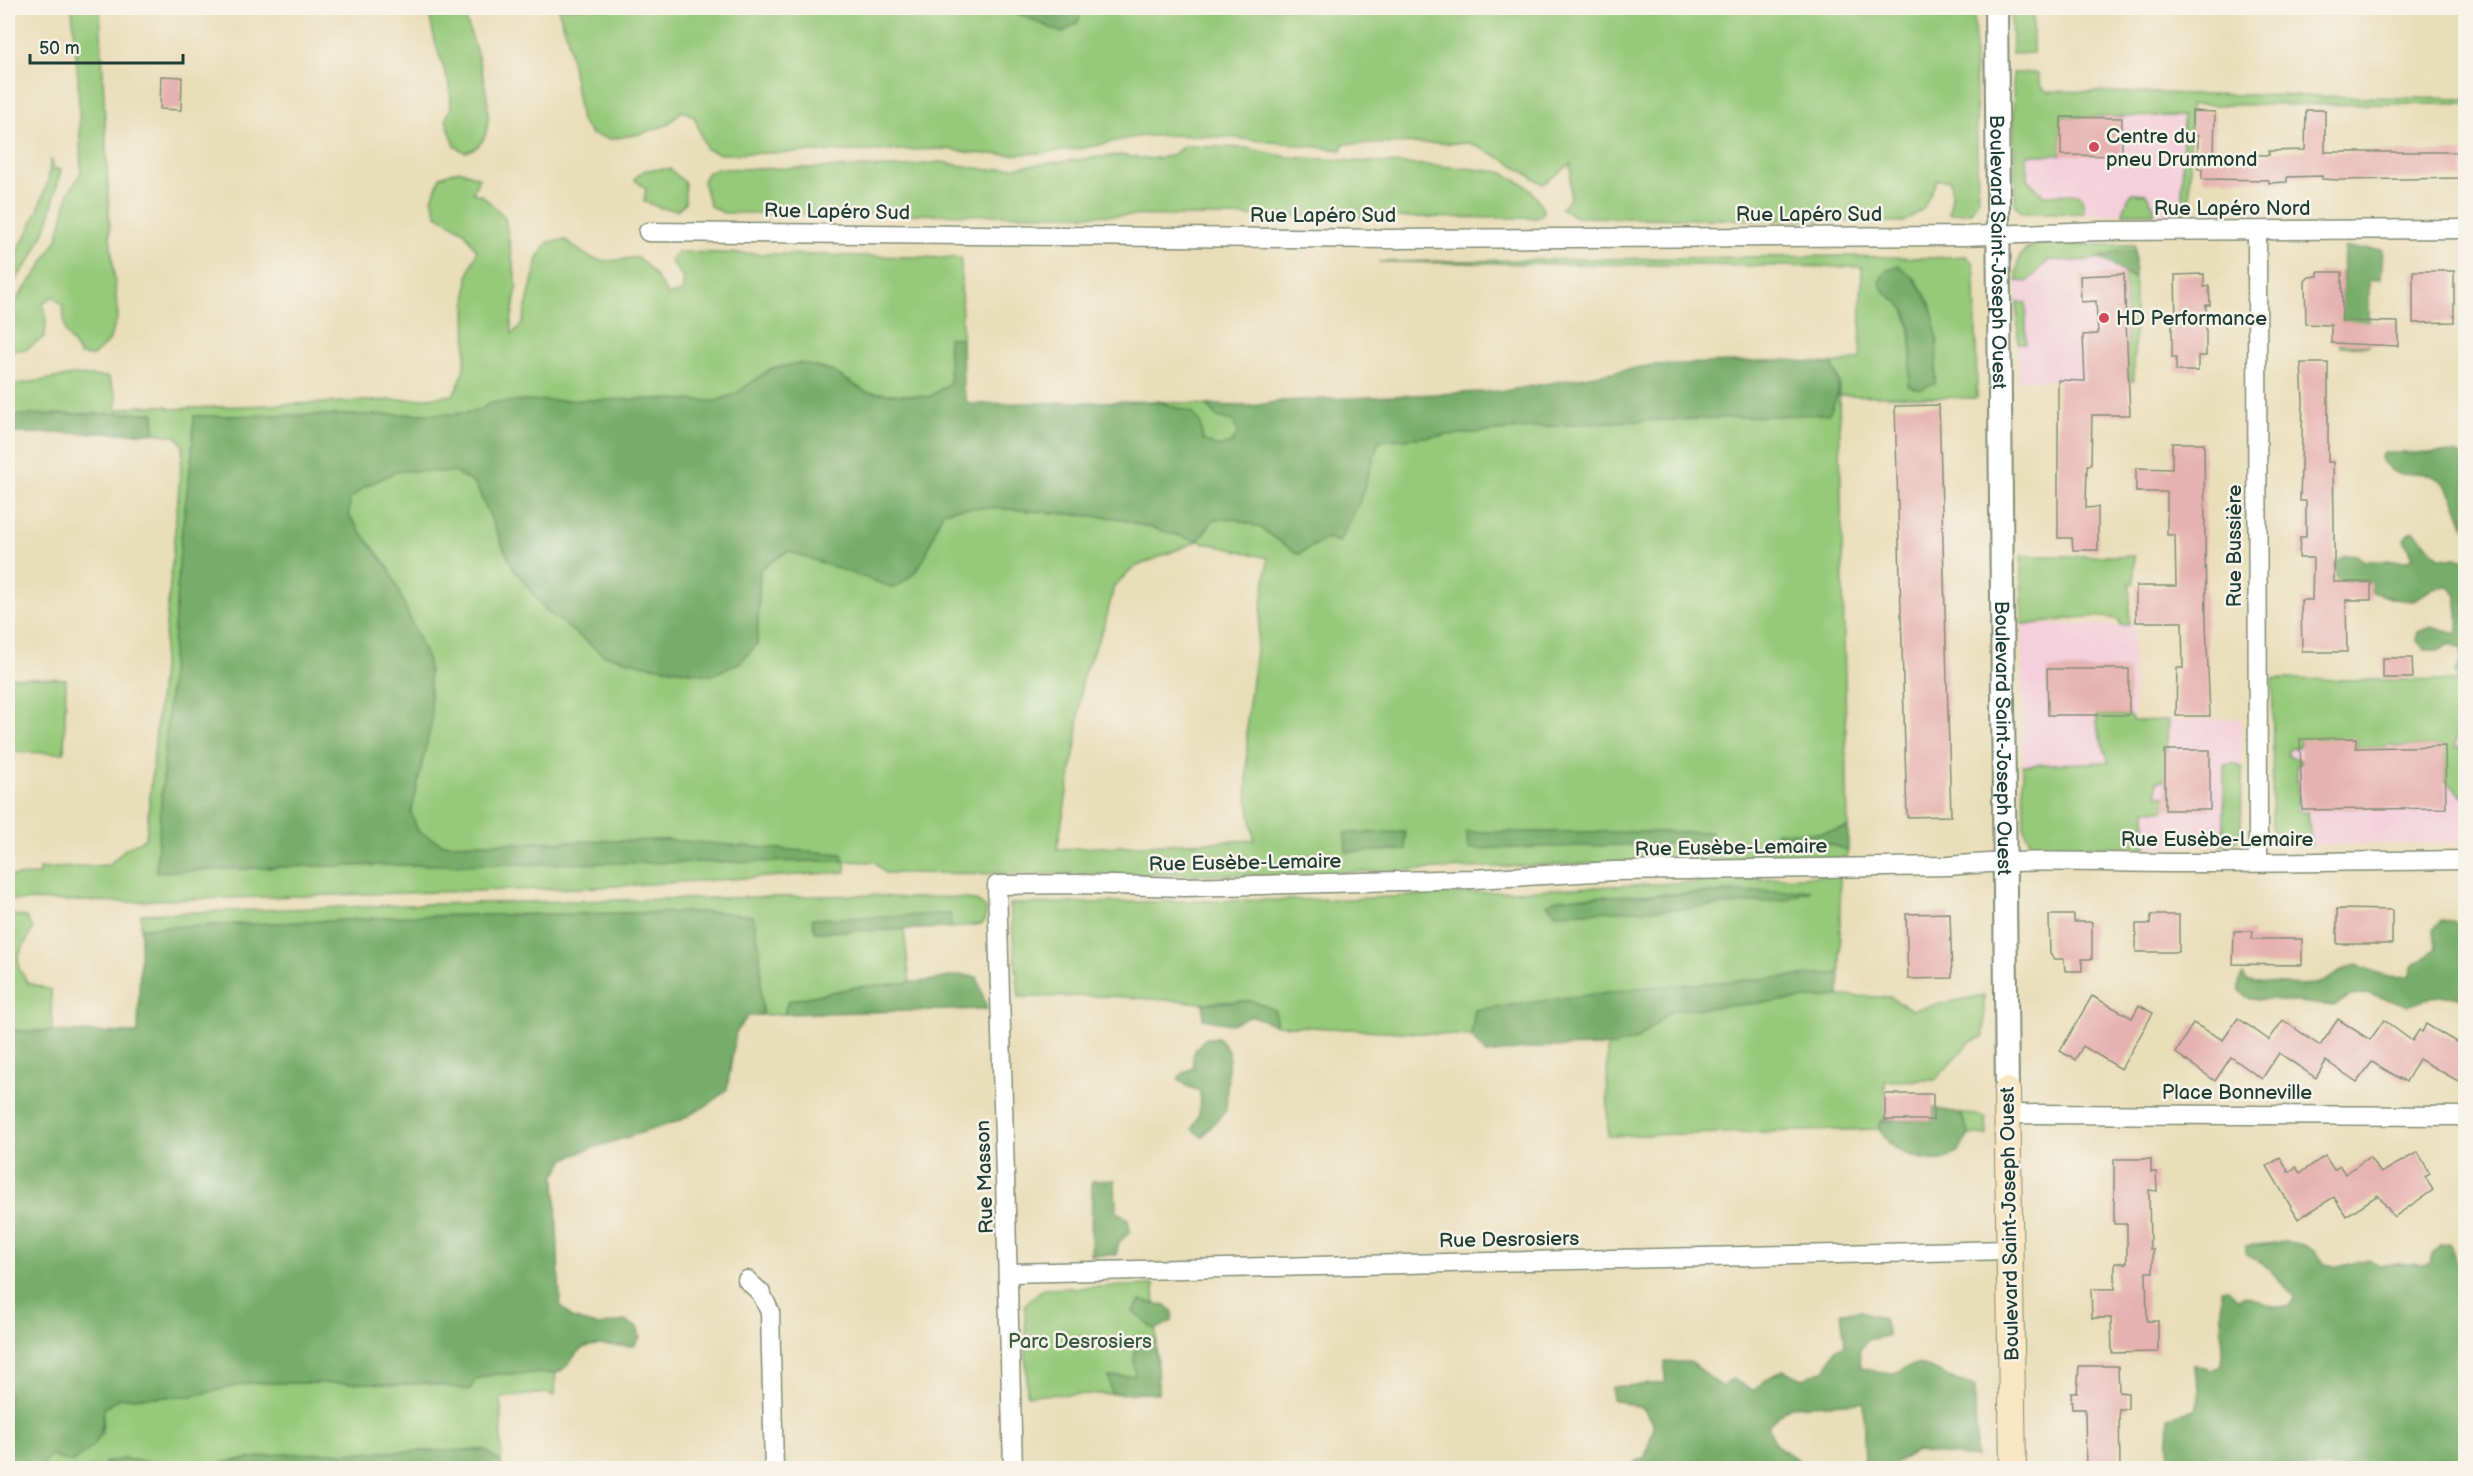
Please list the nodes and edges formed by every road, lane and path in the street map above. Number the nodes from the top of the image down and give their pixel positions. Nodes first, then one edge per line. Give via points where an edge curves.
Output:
1 (1996, 8) edge
2 (2466, 229) edge
3 (2257, 231) junction
4 (648, 232) dead end
5 (1998, 234) junction
6 (2466, 860) edge
7 (2005, 861) junction
8 (2258, 861) junction
9 (997, 885) joint
10 (2008, 1103) junction
11 (2466, 1116) edge
12 (2010, 1250) junction
13 (1009, 1273) junction
14 (747, 1280) dead end
15 (774, 1468) edge
16 (1013, 1468) edge
17 (2013, 1468) edge

1 - 5 street, Boulevard Saint-Joseph Ouest
2 - 3 street, Rue Lapéro Nord
3 - 5 street, Rue Lapéro Nord
3 - 8 street, Rue Bussière
4 - 5 street, Rue Lapéro Sud via 1388,239
5 - 7 street, Boulevard Saint-Joseph Ouest
6 - 8 street, Rue Eusèbe-Lemaire
7 - 8 street, Rue Eusèbe-Lemaire
7 - 9 street, Rue Eusèbe-Lemaire via 1949,866 1614,871 1276,885
7 - 10 street, Boulevard Saint-Joseph Ouest
9 - 13 street, Rue Masson
10 - 11 street, Place Bonneville
10 - 12 main road, Boulevard Saint-Joseph Ouest
12 - 13 street, Rue Desrosiers
12 - 17 main road, Boulevard Saint-Joseph Ouest
13 - 16 street, Rue Masson
14 - 15 street via 761,1293 770,1312

